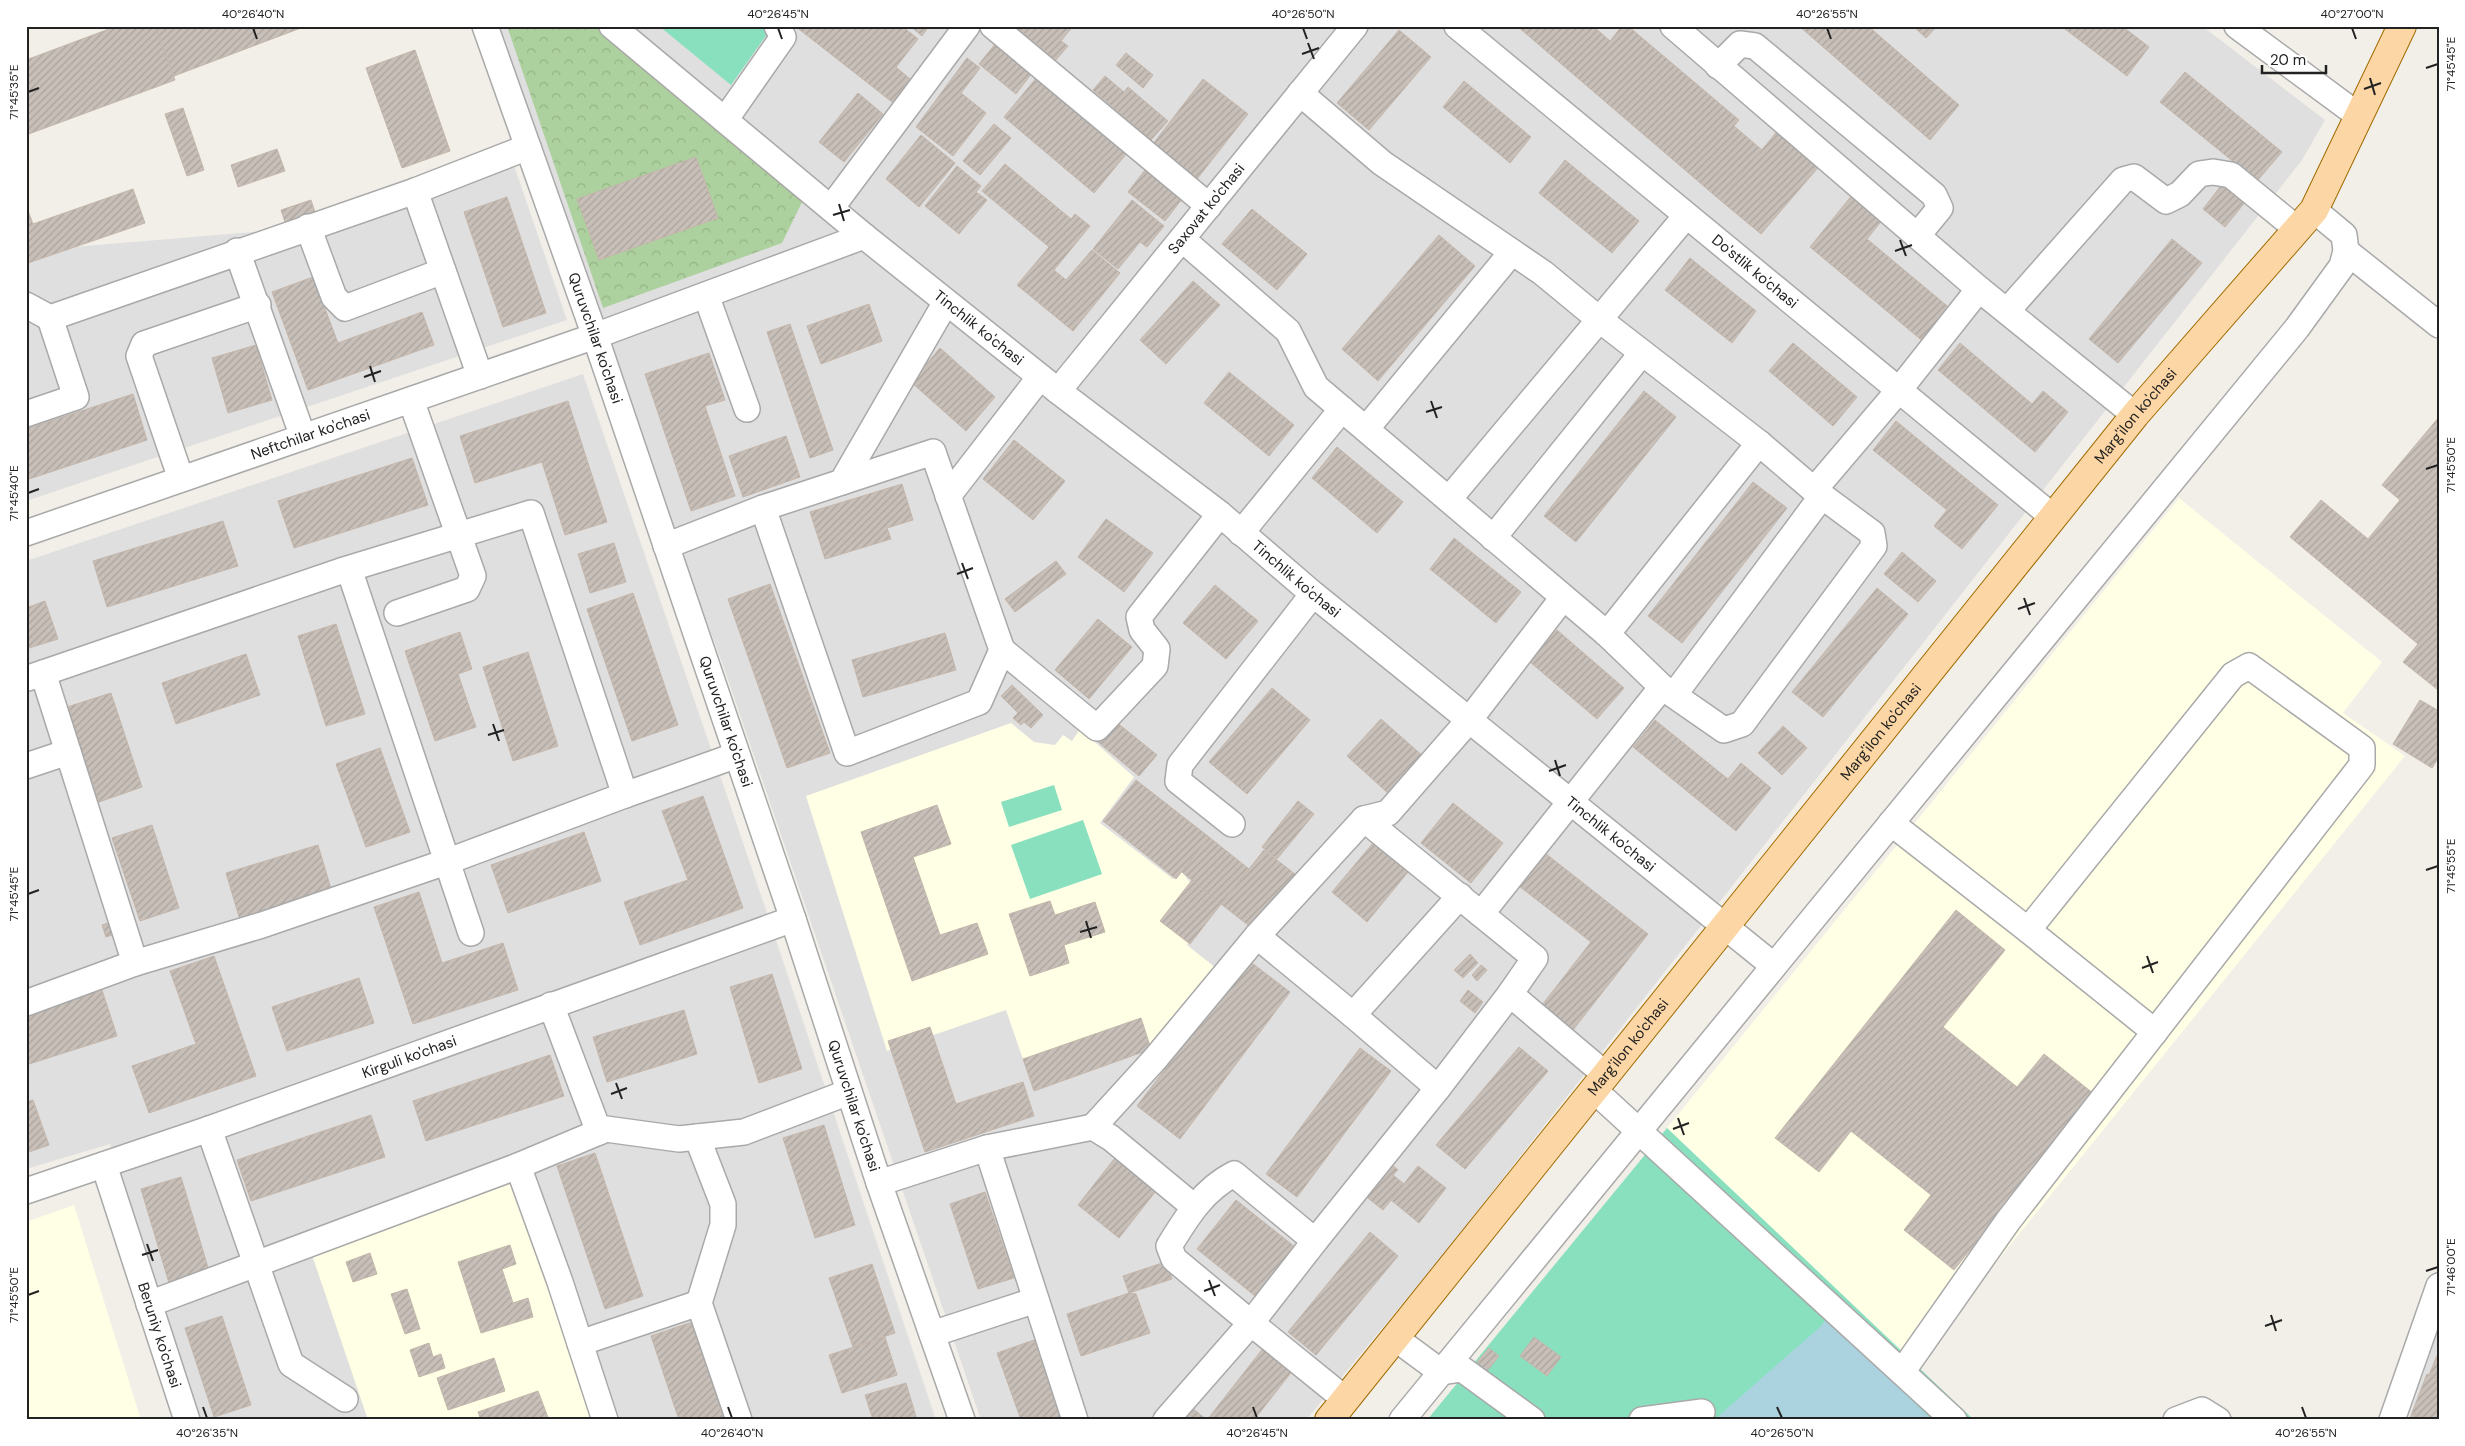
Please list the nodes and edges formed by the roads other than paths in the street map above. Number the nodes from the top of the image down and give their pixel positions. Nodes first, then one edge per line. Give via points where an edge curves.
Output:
1 (485, 26) edge
2 (612, 26) edge
3 (778, 26) edge
4 (967, 26) edge
5 (994, 26) edge
6 (1355, 26) edge
7 (1457, 26) edge
8 (1672, 26) edge
9 (2237, 26) edge
10 (2402, 26) edge
11 (1718, 66) junction
12 (1300, 93) junction
13 (2359, 116) junction
14 (725, 120) junction
15 (528, 147) junction
16 (415, 191) junction
17 (1209, 206) junction
18 (830, 208) junction
19 (1686, 216) junction
20 (2305, 220) junction
21 (308, 227) junction
22 (864, 236) junction
23 (1917, 236) junction
24 (1182, 239) junction
25 (2346, 250) junction
26 (237, 251) junction
27 (1512, 252) junction
28 (443, 271) junction
29 (1979, 288) junction
30 (706, 295) junction
31 (946, 302) junction
32 (26, 304) edge
33 (258, 305) junction
34 (2007, 311) junction
35 (50, 318) junction
36 (1600, 320) junction
37 (2439, 325) edge
38 (595, 336) junction
39 (1642, 353) junction
40 (480, 376) junction
41 (1049, 384) junction
42 (1899, 390) junction
43 (411, 400) junction
44 (747, 408) dead end
45 (1342, 409) junction
46 (26, 414) edge
47 (2135, 414) junction
48 (1366, 429) junction
49 (303, 437) junction
50 (1759, 443) junction
51 (181, 480) junction
52 (842, 482) junction
53 (1818, 493) junction
54 (948, 496) junction
55 (1449, 499) junction
56 (763, 508) junction
57 (1220, 514) junction
58 (2053, 517) junction
59 (26, 533) edge
60 (460, 533) junction
61 (1241, 533) junction
62 (1493, 538) junction
63 (666, 546) junction
64 (348, 569) junction
65 (1312, 594) junction
66 (1562, 598) junction
67 (397, 613) dead end
68 (1607, 634) junction
69 (1002, 650) junction
70 (34, 676) edge
71 (1668, 691) junction
72 (1470, 719) junction
73 (68, 752) junction
74 (737, 755) junction
75 (26, 766) edge
76 (625, 795) junction
77 (1570, 801) junction
78 (1364, 819) junction
79 (1890, 823) junction
80 (1232, 824) dead end
81 (446, 862) junction
82 (1460, 896) junction
83 (1481, 914) junction
84 (793, 919) junction
85 (1726, 926) junction
86 (2028, 930) junction
87 (470, 933) dead end
88 (1257, 936) junction
89 (135, 962) junction
90 (1774, 966) junction
91 (1510, 994) junction
92 (26, 1003) edge
93 (551, 1005) junction
94 (1353, 1015) junction
95 (2155, 1032) junction
96 (1600, 1082) junction
97 (1438, 1088) junction
98 (849, 1092) junction
99 (1093, 1127) junction
100 (209, 1129) junction
101 (1639, 1129) junction
102 (599, 1132) junction
103 (697, 1137) junction
104 (987, 1148) junction
105 (104, 1165) junction
106 (518, 1166) junction
107 (879, 1183) junction
108 (26, 1191) edge
109 (1194, 1206) junction
110 (1315, 1241) junction
111 (256, 1265) junction
112 (2439, 1286) edge
113 (1036, 1300) junction
114 (699, 1303) junction
115 (149, 1304) junction
116 (1251, 1323) junction
117 (2431, 1330) edge
118 (932, 1334) junction
119 (1395, 1338) junction
120 (580, 1343) junction
121 (1441, 1372) junction
122 (1902, 1372) junction
123 (345, 1399) dead end
124 (1338, 1410) edge
125 (1702, 1412) dead end
126 (188, 1420) edge
127 (605, 1420) edge
128 (739, 1420) edge
129 (962, 1420) edge
130 (1075, 1420) edge
131 (1166, 1420) edge
132 (1402, 1420) edge
133 (1532, 1420) edge
134 (1642, 1420) edge
135 (1954, 1420) edge
136 (2176, 1420) edge
137 (2218, 1420) edge
138 (2392, 1420) edge

1 - 15 street, Quruvchilar ko'chasi
2 - 14 street, Tinchlik ko'chasi
3 - 14 street via 783,37
4 - 18 street
5 - 17 street
6 - 12 street, Saxovat ko'chasi
7 - 19 street, Do'stlik ko'chasi
8 - 11 street
9 - 13 street
10 - 13 main road, Marg'ilon ko'chasi
11 - 23 street
11 - 23 street via 1740,44 1755,46 1934,195 1940,208
12 - 17 street, Saxovat ko'chasi
12 - 27 street via 1382,163
13 - 20 main road, Marg'ilon ko'chasi
14 - 18 street, Tinchlik ko'chasi
15 - 16 street
15 - 38 street, Quruvchilar ko'chasi
16 - 21 street
16 - 28 street
17 - 24 street, Saxovat ko'chasi
18 - 22 street, Tinchlik ko'chasi
19 - 36 street
19 - 42 street, Do'stlik ko'chasi
20 - 25 street via 2344,235
20 - 34 street via 2231,175 2199,174 2180,194 2166,201 2134,177 2123,180
20 - 47 main road, Marg'ilon ko'chasi
21 - 26 street
21 - 28 street via 334,297 345,308
22 - 30 street
22 - 31 street, Tinchlik ko'chasi
23 - 29 street
24 - 41 street, Saxovat ko'chasi
24 - 45 street via 1288,331 1316,387
25 - 37 street
25 - 79 street via 2342,266 2297,328
26 - 33 street
26 - 35 street
27 - 36 street via 1542,272
27 - 48 street
28 - 40 street
29 - 34 street
29 - 42 street
30 - 38 street
30 - 44 street
31 - 41 street, Tinchlik ko'chasi
31 - 52 street
32 - 35 street
33 - 49 street
33 - 51 street via 144,344 139,356
34 - 47 street
35 - 46 street via 76,397
36 - 39 street
36 - 55 street
38 - 40 street, Neftchilar ko'chasi
38 - 63 street, Quruvchilar ko'chasi
39 - 50 street
39 - 62 street
40 - 43 street, Neftchilar ko'chasi
41 - 54 street, Saxovat ko'chasi
41 - 57 street, Tinchlik ko'chasi
42 - 53 street
42 - 58 street, Do'stlik ko'chasi
43 - 49 street, Neftchilar ko'chasi
43 - 60 street
45 - 48 street
45 - 61 street
47 - 58 main road, Marg'ilon ko'chasi
48 - 55 street
49 - 51 street, Neftchilar ko'chasi
50 - 53 street
50 - 68 street
51 - 59 street, Neftchilar ko'chasi
52 - 54 street via 933,452
52 - 56 street
53 - 71 street
53 - 71 street via 1872,533 1874,546 1742,724 1724,730
54 - 69 street
55 - 62 street
56 - 63 street
56 - 69 street via 847,754 979,702
57 - 61 street, Tinchlik ko'chasi
57 - 69 street via 1139,617 1142,630 1158,649 1155,666 1097,728
58 - 85 main road, Marg'ilon ko'chasi
60 - 64 street
60 - 67 street via 473,576 467,589
60 - 76 street via 531,513
61 - 65 street, Tinchlik ko'chasi
62 - 66 street
63 - 74 street, Quruvchilar ko'chasi
64 - 70 street
64 - 81 street
65 - 72 street, Tinchlik ko'chasi
65 - 80 street via 1180,765 1178,781
66 - 68 street
66 - 72 street
68 - 71 street
70 - 73 street
71 - 77 street
72 - 77 street, Tinchlik ko'chasi
72 - 78 street via 1388,813
73 - 75 street
73 - 89 street
74 - 76 street
74 - 84 street, Quruvchilar ko'chasi
76 - 81 street
77 - 83 street
77 - 85 street, Tinchlik ko'chasi
78 - 82 street
78 - 88 street
79 - 86 street
79 - 90 street
81 - 87 street
81 - 89 street via 262,926
82 - 83 street
82 - 94 street
83 - 91 street via 1535,958
84 - 93 street, Kirguli ko'chasi
84 - 98 street, Quruvchilar ko'chasi
85 - 90 street, Tinchlik ko'chasi
85 - 96 main road, Marg'ilon ko'chasi
86 - 95 street
86 - 95 street via 2233,675 2249,666 2362,748 2362,765
88 - 94 street
88 - 99 street via 1155,1059
89 - 92 street
90 - 101 street
91 - 96 street
91 - 97 street
93 - 100 street, Kirguli ko'chasi
93 - 102 street
94 - 97 street
95 - 122 street via 2008,1221
96 - 101 street
96 - 119 main road, Marg'ilon ko'chasi
97 - 110 street
98 - 103 street via 744,1132
98 - 107 street, Quruvchilar ko'chasi
99 - 104 street
99 - 109 street
100 - 105 street, Kirguli ko'chasi
100 - 111 street
101 - 121 street
101 - 122 street
102 - 103 street via 606,1129 679,1139
102 - 106 street
103 - 114 street via 723,1204 723,1225
104 - 107 street
104 - 113 street
105 - 108 street, Kirguli ko'chasi
105 - 115 street, Beruniy ko'chasi
106 - 111 street
106 - 120 street
107 - 118 street, Quruvchilar ko'chasi
109 - 110 street via 1219,1181 1234,1174
109 - 116 street via 1169,1246 1174,1259
110 - 116 street
111 - 115 street
111 - 123 street via 291,1364
112 - 117 street
113 - 118 street
113 - 130 street
114 - 120 street
114 - 128 street
115 - 126 street, Beruniy ko'chasi
116 - 124 street
116 - 131 street
117 - 138 street
118 - 129 street, Quruvchilar ko'chasi
119 - 121 street
119 - 124 main road, Marg'ilon ko'chasi
120 - 127 street
121 - 132 street
121 - 133 street via 1462,1369
122 - 135 street
125 - 134 street
136 - 137 street via 2202,1410

